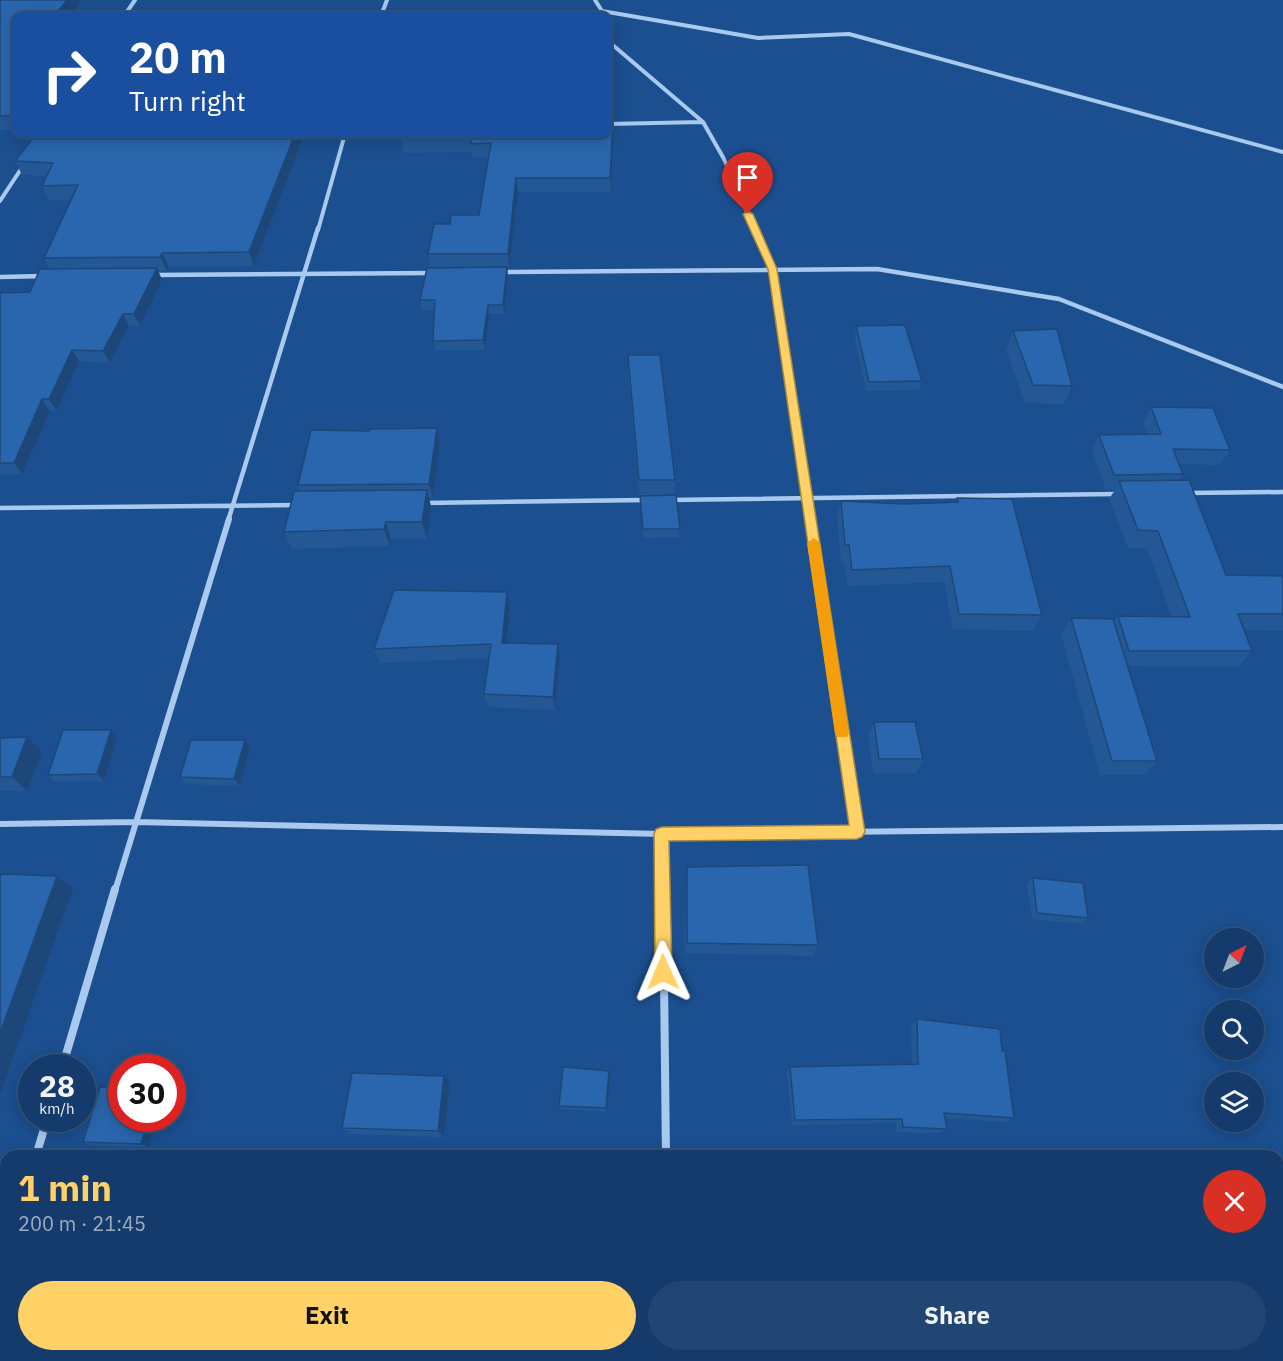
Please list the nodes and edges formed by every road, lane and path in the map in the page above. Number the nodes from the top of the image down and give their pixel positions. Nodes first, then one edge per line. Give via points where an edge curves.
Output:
1 (595, 0) edge
2 (602, 11) joint
3 (608, 12) edge
4 (612, 13) edge
5 (612, 44) edge
6 (703, 122) junction
7 (612, 123) edge
8 (344, 138) edge
9 (1283, 152) edge
10 (26, 162) edge
11 (0, 201) edge
12 (772, 269) junction
13 (497, 272) edge
14 (437, 273) edge
15 (305, 274) junction
16 (153, 275) edge
17 (47, 276) edge
18 (0, 277) edge
19 (1283, 387) edge
20 (1283, 492) edge
21 (1128, 494) edge
22 (1176, 494) edge
23 (807, 498) junction
24 (652, 500) edge
25 (663, 500) edge
26 (412, 503) edge
27 (304, 504) edge
28 (233, 505) junction
29 (0, 508) edge
30 (135, 822) junction
31 (0, 824) edge
32 (1283, 827) edge
33 (857, 832) junction
34 (662, 834) junction
35 (66, 1054) edge
36 (43, 1132) edge
37 (38, 1150) edge
38 (666, 1150) edge

1 - 2 street
2 - 3 street
4 - 9 street via 758,38 849,34
5 - 6 street
6 - 7 street
6 - 12 street via 724,159
8 - 15 street
10 - 11 street
12 - 13 street
12 - 19 street via 877,269 1059,299
12 - 23 street
14 - 15 street
15 - 16 street
15 - 28 street
17 - 18 street
20 - 22 street
21 - 23 street
23 - 25 street
23 - 33 street
24 - 26 street
27 - 28 street
28 - 29 street
28 - 30 street
30 - 31 street
30 - 34 street
30 - 35 street
32 - 33 street
33 - 34 street
34 - 38 street
36 - 37 street

